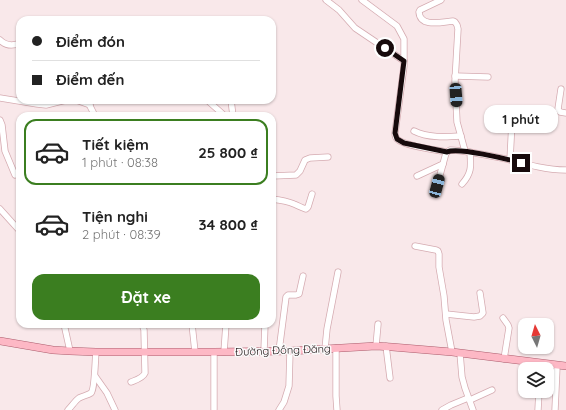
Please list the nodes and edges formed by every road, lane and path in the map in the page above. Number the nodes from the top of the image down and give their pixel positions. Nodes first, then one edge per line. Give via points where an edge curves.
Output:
1 (326, 0) edge
2 (362, 0) edge
3 (441, 0) edge
4 (0, 40) edge
5 (16, 45) edge
6 (404, 61) junction
7 (455, 76) junction
8 (488, 78) dead end
9 (561, 89) dead end
10 (0, 98) edge
11 (16, 101) edge
12 (37, 104) edge
13 (50, 104) edge
14 (212, 104) edge
15 (220, 112) edge
16 (566, 114) edge
17 (0, 120) edge
18 (512, 121) dead end
19 (414, 131) dead end
20 (461, 136) junction
21 (447, 152) junction
22 (468, 152) junction
23 (328, 157) dead end
24 (510, 160) junction
25 (443, 164) junction
26 (566, 170) edge
27 (15, 175) dead end
28 (276, 176) edge
29 (417, 176) dead end
30 (462, 184) dead end
31 (437, 186) dead end
32 (312, 194) dead end
33 (276, 199) edge
34 (0, 209) edge
35 (16, 227) edge
36 (415, 246) dead end
37 (338, 272) dead end
38 (303, 276) dead end
39 (480, 293) dead end
40 (446, 314) junction
41 (503, 318) dead end
42 (378, 324) dead end
43 (65, 328) edge
44 (143, 328) edge
45 (192, 328) edge
46 (226, 328) edge
47 (265, 328) edge
48 (0, 341) edge
49 (376, 346) junction
50 (386, 346) junction
51 (336, 348) junction
52 (325, 349) junction
53 (70, 351) junction
54 (264, 351) junction
55 (279, 351) junction
56 (290, 351) junction
57 (96, 352) junction
58 (145, 352) junction
59 (195, 352) junction
60 (214, 352) junction
61 (224, 352) junction
62 (452, 352) junction
63 (460, 353) junction
64 (504, 359) junction
65 (520, 362) edge
66 (557, 366) joint
67 (566, 366) edge
68 (95, 376) junction
69 (390, 378) dead end
70 (131, 382) dead end
71 (492, 390) dead end
72 (539, 398) edge
73 (469, 399) junction
74 (214, 409) edge
75 (68, 410) edge
76 (115, 410) edge
77 (279, 410) edge
78 (337, 410) edge
79 (442, 410) edge
80 (473, 410) edge
81 (538, 410) edge
82 (555, 410) edge

1 - 6 street via 355,28
2 - 6 street via 397,26 404,39
3 - 7 street via 420,10 419,15 421,20 430,23 453,21 457,24
4 - 5 street via 9,45
6 - 21 street via 396,137 404,143
7 - 8 street
7 - 20 street via 457,122
9 - 16 street via 558,109
10 - 11 street
12 - 13 street
14 - 15 street
17 - 27 street via 5,151
18 - 24 street
19 - 20 street via 424,135
20 - 22 street
21 - 22 street
21 - 25 street
22 - 24 street
22 - 30 street via 471,170
23 - 28 street via 305,160 296,175
24 - 26 street via 540,168
25 - 29 street
25 - 31 street
32 - 33 street via 306,209
34 - 35 street
36 - 40 street via 438,251
37 - 52 street
38 - 55 street via 299,294 286,297
39 - 40 street via 483,313 480,316
40 - 62 street
41 - 64 street via 510,328
42 - 49 street
43 - 53 street
44 - 58 street
45 - 59 street
46 - 61 street
47 - 54 street
48 - 53 main road, Đường Đồng Đăng
49 - 50 main road, Đường Đồng Đăng
49 - 51 main road, Đường Đồng Đăng
50 - 62 main road, Đường Đồng Đăng
50 - 69 street
51 - 52 main road, Đường Đồng Đăng
51 - 78 street
52 - 56 main road, Đường Đồng Đăng
53 - 57 main road, Đường Đồng Đăng
54 - 55 main road, Đường Đồng Đăng
54 - 61 main road, Đường Đồng Đăng
55 - 56 main road, Đường Đồng Đăng
56 - 77 street via 289,386
57 - 58 main road, Đường Đồng Đăng
57 - 68 street
58 - 59 main road, Đường Đồng Đăng
58 - 70 street via 145,373
59 - 60 main road, Đường Đồng Đăng
60 - 61 main road, Đường Đồng Đăng
60 - 74 street
62 - 63 main road, Đường Đồng Đăng
63 - 64 main road, Đường Đồng Đăng
63 - 73 street via 462,377
64 - 65 main road, Đường Đồng Đăng
66 - 67 main road, Đường Đồng Đăng
66 - 82 street
68 - 75 street via 92,391 77,400
68 - 76 street
71 - 73 street
72 - 81 street
73 - 79 street
73 - 80 street

